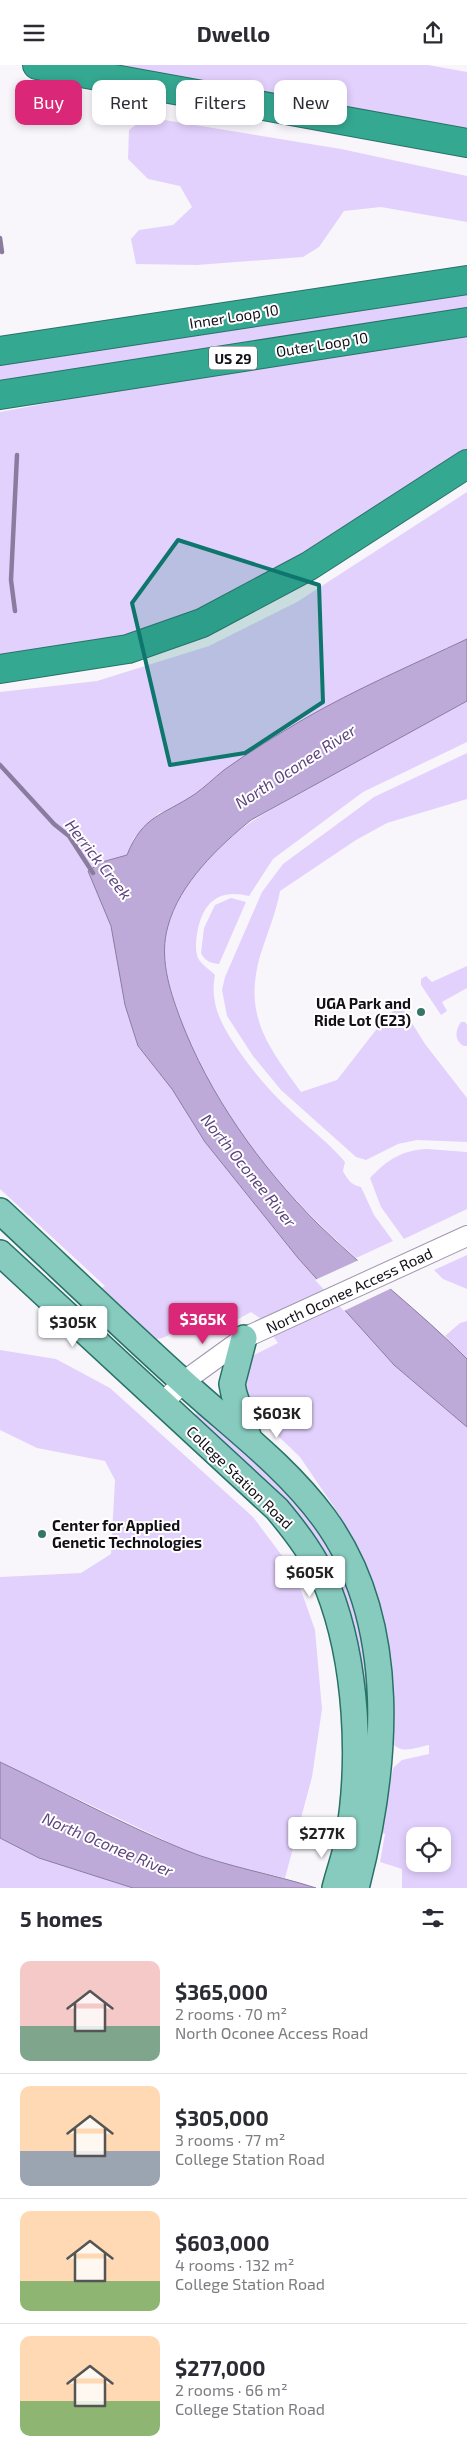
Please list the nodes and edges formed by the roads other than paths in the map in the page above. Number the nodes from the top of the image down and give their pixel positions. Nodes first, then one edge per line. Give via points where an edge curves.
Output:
1 (37, 65) edge
2 (467, 143) edge
3 (467, 280) edge
4 (467, 322) edge
5 (0, 351) edge
6 (0, 395) edge
7 (467, 464) edge
8 (0, 669) edge
9 (0, 1211) edge
10 (467, 1236) edge
11 (0, 1253) edge
12 (244, 1338) junction
13 (183, 1382) junction
14 (162, 1403) junction
15 (250, 1441) junction
16 (357, 1844) junction
17 (335, 1888) edge
18 (356, 1888) edge

1 - 2 highway
3 - 5 highway, Inner Loop 10
4 - 6 highway, Outer Loop 10 / US 29
7 - 8 highway via 309,566 202,623 128,649
9 - 13 main road, College Station Road
10 - 12 street, North Oconee Access Road
11 - 14 main road, College Station Road
12 - 13 street, North Oconee Access Road
12 - 15 main road via 232,1384
13 - 14 street, North Oconee Access Road
13 - 15 main road, College Station Road
14 - 16 main road, College Station Road via 277,1509 299,1535 328,1587 347,1652 353,1715
15 - 16 main road, College Station Road via 283,1471 324,1518 344,1549 369,1615 376,1648 382,1732
16 - 17 main road, College Station Road
16 - 18 main road, College Station Road

